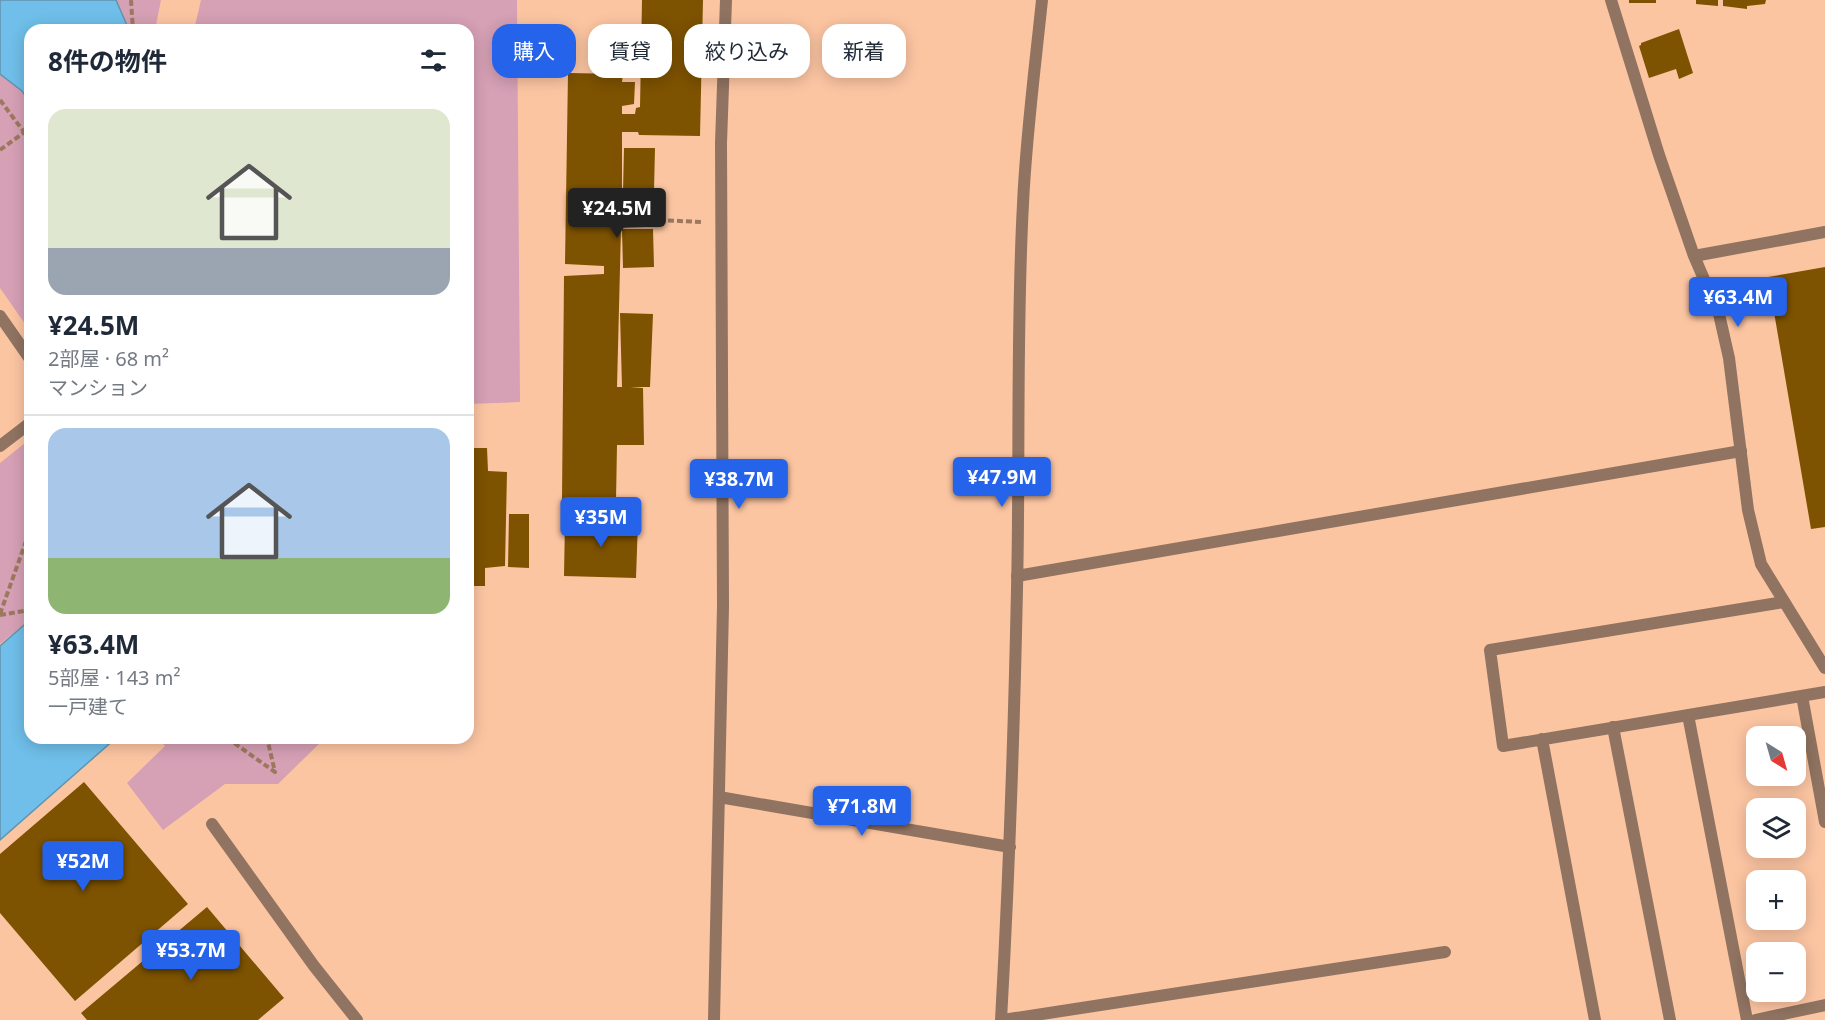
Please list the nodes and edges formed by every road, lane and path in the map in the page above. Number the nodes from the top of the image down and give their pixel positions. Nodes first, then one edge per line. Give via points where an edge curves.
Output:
1 (131, 0) edge
2 (726, 0) edge
3 (1042, 0) edge
4 (1611, 0) edge
5 (133, 24) edge
6 (0, 100) edge
7 (24, 132) joint
8 (0, 150) edge
9 (659, 220) dead end
10 (710, 222) dead end
11 (1825, 232) edge
12 (1694, 256) junction
13 (0, 316) edge
14 (24, 350) edge
15 (24, 428) edge
16 (0, 446) edge
17 (1741, 451) junction
18 (24, 547) edge
19 (1017, 576) junction
20 (1784, 602) junction
21 (24, 611) edge
22 (0, 614) edge
23 (1825, 668) edge
24 (1825, 692) edge
25 (1802, 696) junction
26 (1688, 715) junction
27 (1613, 727) junction
28 (1542, 739) junction
29 (235, 744) edge
30 (268, 744) edge
31 (719, 797) junction
32 (1825, 822) edge
33 (212, 824) dead end
34 (1010, 847) junction
35 (1445, 952) dead end
36 (1825, 1005) edge
37 (357, 1020) edge
38 (714, 1020) edge
39 (1002, 1020) edge
40 (1595, 1020) edge
41 (1670, 1020) edge
42 (1747, 1020) edge
43 (1755, 1020) edge

1 - 5 path
2 - 31 street
3 - 19 street via 1022,206
4 - 12 street
6 - 7 path
7 - 8 path
9 - 10 path
11 - 12 street
12 - 17 street via 1722,325
13 - 14 street
15 - 16 street
17 - 19 street
17 - 20 street via 1748,510 1761,564
18 - 22 path
19 - 34 street
20 - 23 street
20 - 28 street via 1490,650 1503,746
21 - 22 path
24 - 25 street
25 - 26 street
25 - 32 street
26 - 27 street
26 - 42 street
27 - 28 street
27 - 41 street
28 - 40 street
29 - 30 path via 274,772
31 - 34 street
31 - 38 street
33 - 37 street
34 - 39 street
35 - 39 street
36 - 43 street

